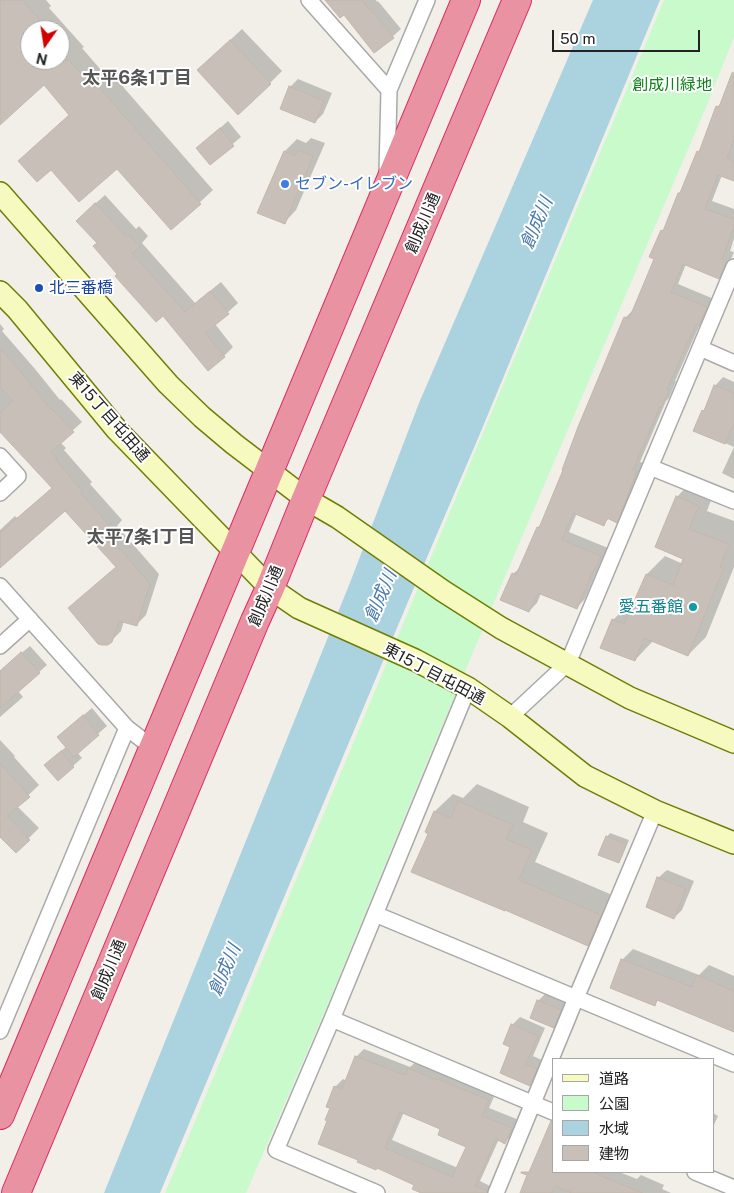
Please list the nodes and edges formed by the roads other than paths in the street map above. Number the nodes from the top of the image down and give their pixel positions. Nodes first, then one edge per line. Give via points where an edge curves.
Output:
1 (308, 0) edge
2 (428, 0) edge
3 (466, 0) edge
4 (517, 0) edge
5 (388, 90) junction
6 (386, 192) junction
7 (0, 193) edge
8 (734, 267) edge
9 (0, 292) edge
10 (700, 348) junction
11 (734, 363) edge
12 (0, 456) edge
13 (650, 467) junction
14 (270, 472) junction
15 (0, 493) edge
16 (306, 499) junction
17 (734, 501) edge
18 (235, 552) junction
19 (0, 586) edge
20 (270, 588) junction
21 (30, 619) junction
22 (0, 646) edge
23 (568, 663) junction
24 (468, 688) junction
25 (510, 717) junction
26 (127, 728) junction
27 (734, 742) edge
28 (153, 748) junction
29 (656, 811) junction
30 (734, 843) edge
31 (376, 914) junction
32 (576, 998) junction
33 (332, 1020) junction
34 (0, 1031) edge
35 (734, 1064) edge
36 (533, 1104) junction
37 (552, 1112) edge
38 (0, 1115) edge
39 (697, 1173) edge
40 (734, 1188) edge
41 (16, 1193) edge
42 (377, 1193) edge
43 (496, 1193) edge

1 - 5 street
2 - 5 street
3 - 6 highway
4 - 16 highway, 創成川通
5 - 6 street
6 - 14 highway
7 - 14 street via 168,384 202,417
8 - 10 street
9 - 18 street, 東15丁目屯田通 via 118,430
10 - 11 street
10 - 13 street
12 - 15 street via 18,476
13 - 17 street
13 - 23 street
14 - 16 street
14 - 18 highway
16 - 20 highway, 創成川通
16 - 23 street via 501,628
18 - 20 street, 東15丁目屯田通
18 - 28 highway
19 - 21 street
20 - 24 street, 東15丁目屯田通 via 299,608
20 - 41 highway, 創成川通
21 - 22 street
21 - 26 street
23 - 25 street
23 - 27 street via 630,698
24 - 25 street, 東15丁目屯田通
24 - 31 street
25 - 29 street, 東15丁目屯田通 via 585,776
26 - 28 street
26 - 34 street
28 - 38 highway
29 - 30 street, 東15丁目屯田通
29 - 32 street
31 - 32 street
31 - 33 street
32 - 35 street
32 - 36 street
33 - 36 street
33 - 42 street via 276,1150
36 - 37 street
36 - 43 street
39 - 40 street

